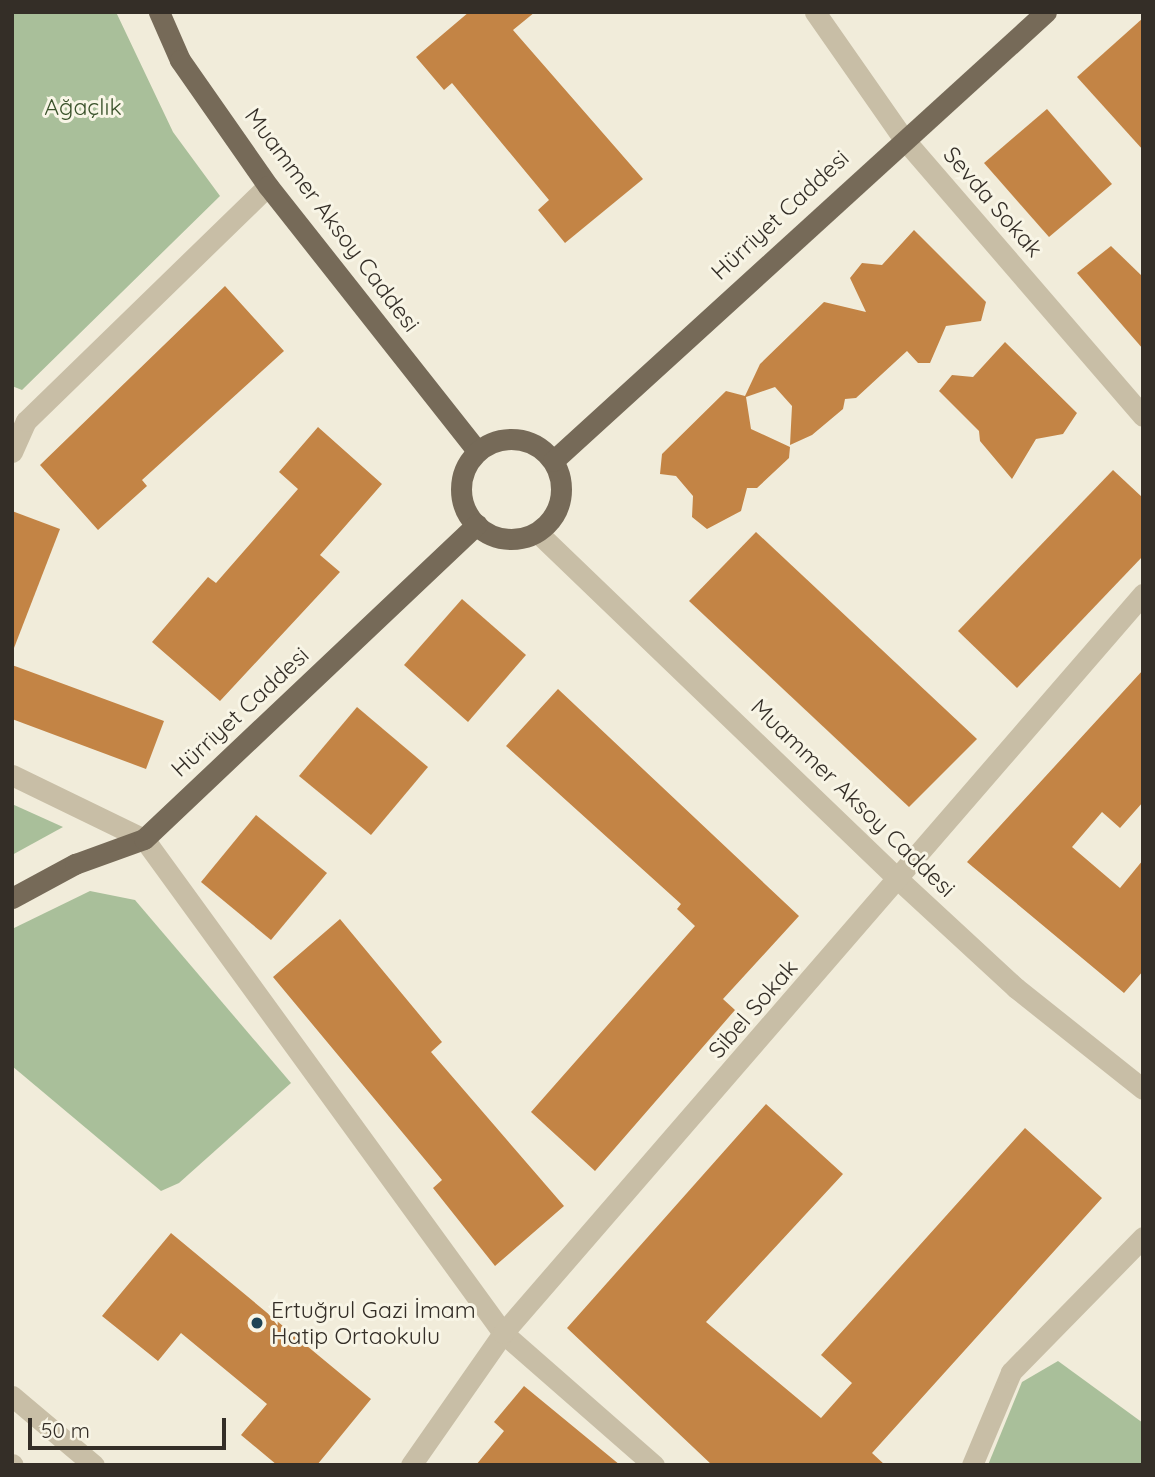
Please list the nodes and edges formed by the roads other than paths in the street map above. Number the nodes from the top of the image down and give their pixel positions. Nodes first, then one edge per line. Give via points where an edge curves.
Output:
1 (159, 12) edge
2 (815, 12) edge
3 (1046, 12) edge
4 (903, 138) junction
5 (268, 186) junction
6 (1143, 416) edge
7 (19, 418) edge
8 (477, 451) junction
9 (12, 452) edge
10 (553, 461) junction
11 (477, 524) junction
12 (538, 533) junction
13 (1143, 594) edge
14 (12, 775) edge
15 (144, 839) junction
16 (900, 881) junction
17 (12, 898) edge
18 (1143, 1089) edge
19 (1143, 1237) edge
20 (503, 1333) junction
21 (12, 1396) edge
22 (94, 1465) edge
23 (411, 1465) edge
24 (654, 1465) edge
25 (972, 1465) edge

1 - 5 main road, Muammer Aksoy Caddesi via 180,60
2 - 4 street, Sevda Sokak
3 - 4 main road, Hürriyet Caddesi
4 - 6 street, Sevda Sokak
4 - 10 main road, Hürriyet Caddesi
5 - 7 street
5 - 8 main road, Muammer Aksoy Caddesi
7 - 9 street
8 - 10 main road via 509,438 541,449
8 - 11 main road via 460,492
10 - 12 main road via 562,492 550,522
11 - 12 main road via 509,540
11 - 15 main road, Hürriyet Caddesi
12 - 16 street, Muammer Aksoy Caddesi
13 - 16 street, Sibel Sokak
14 - 15 street
15 - 17 main road, Hürriyet Caddesi via 75,864
15 - 20 street
16 - 18 street, Muammer Aksoy Caddesi via 1016,988
16 - 20 street, Sibel Sokak
19 - 25 street via 1011,1371
20 - 23 street, Sibel Sokak
20 - 24 street
21 - 22 street

